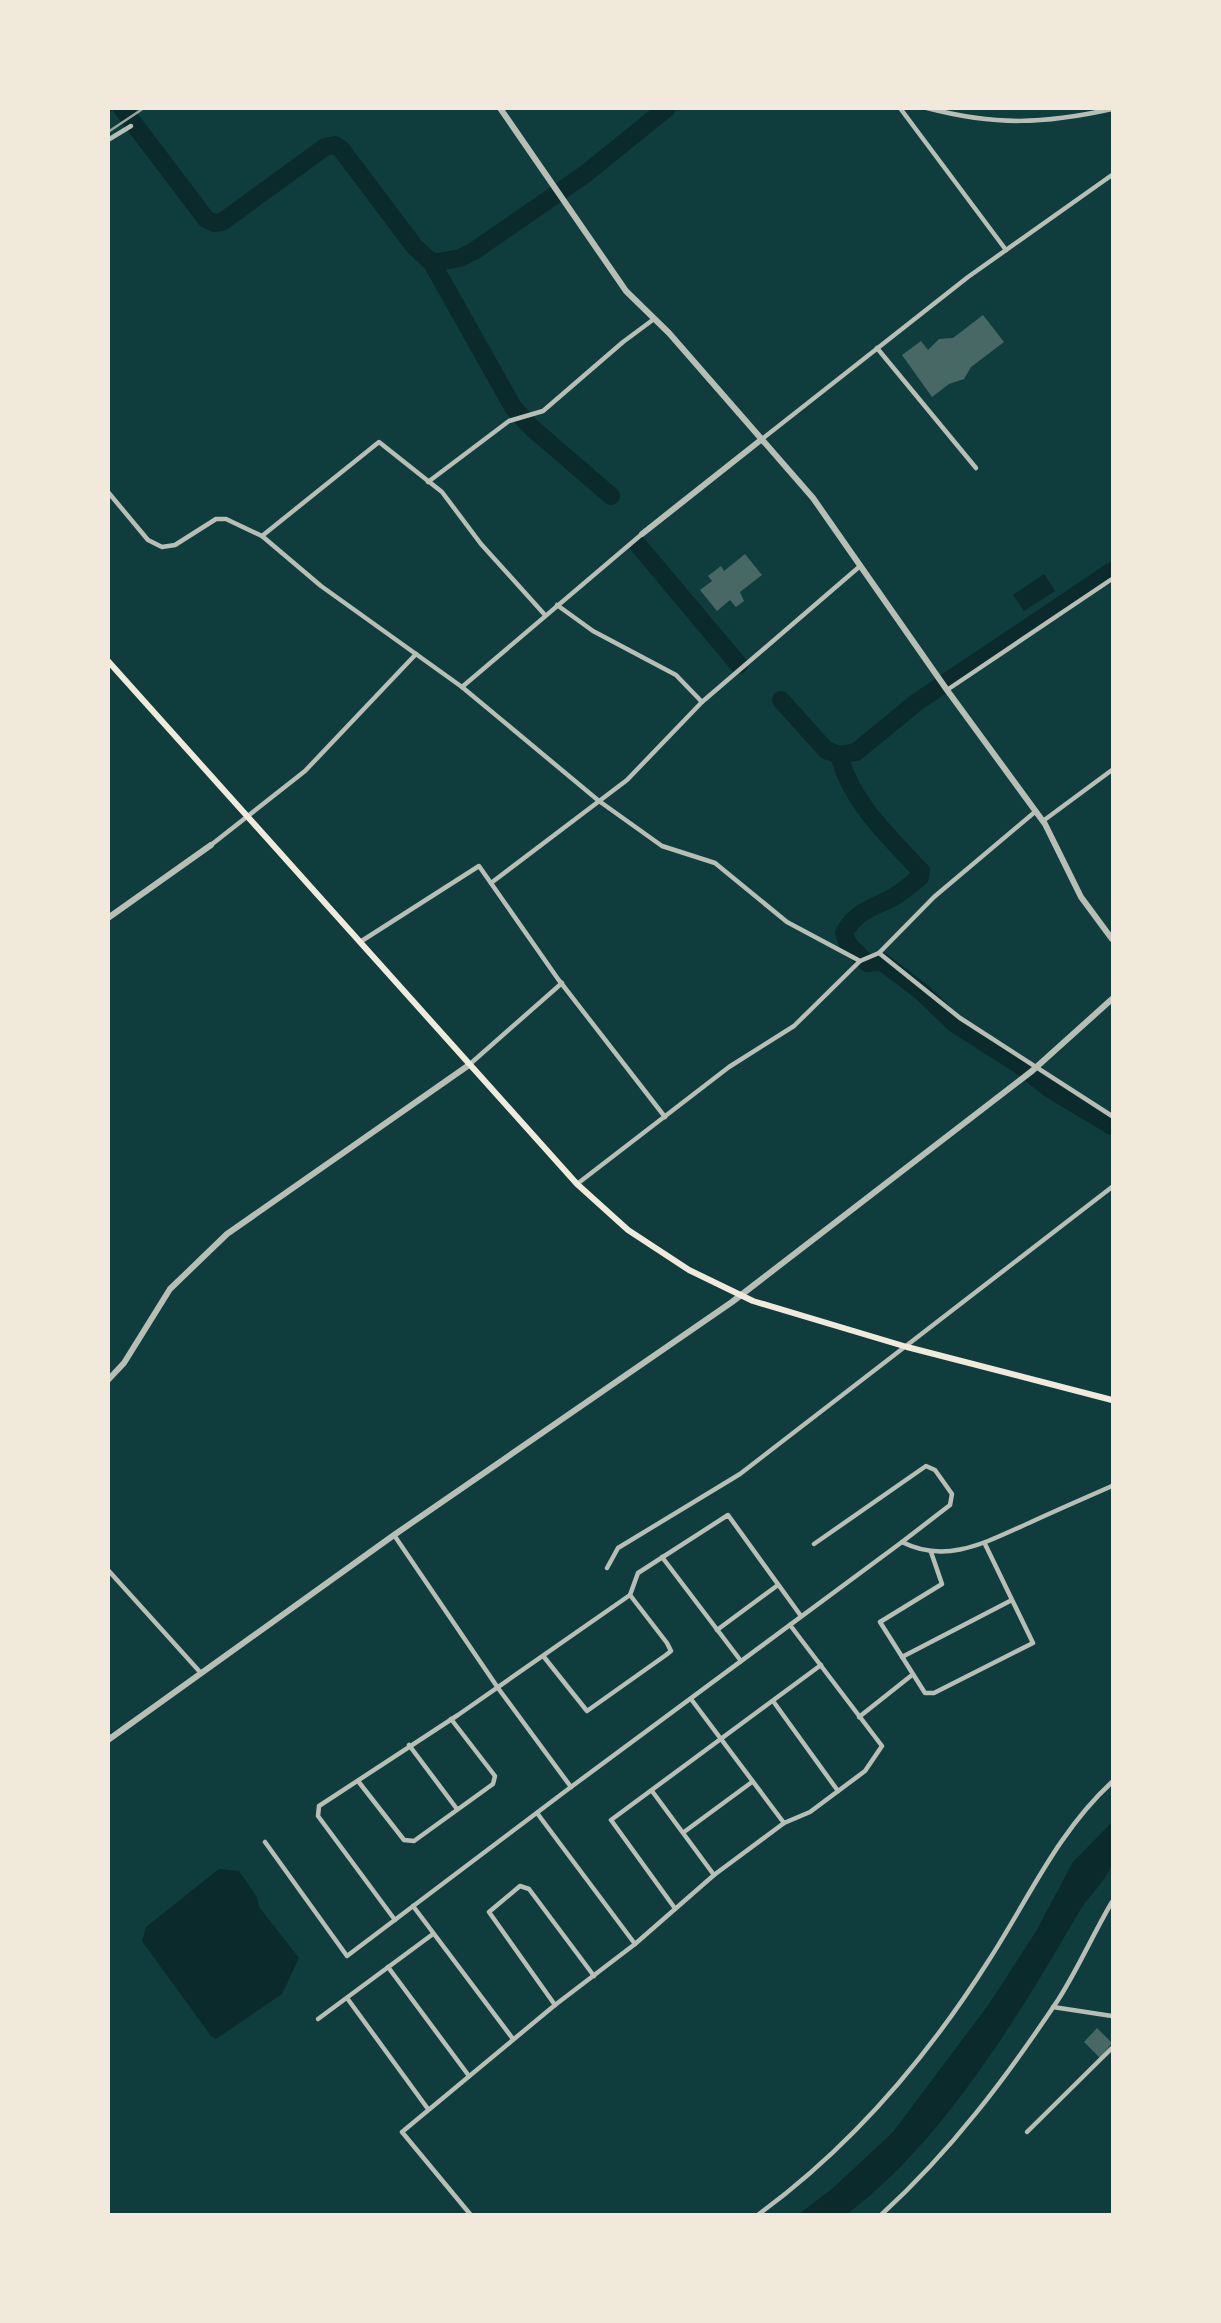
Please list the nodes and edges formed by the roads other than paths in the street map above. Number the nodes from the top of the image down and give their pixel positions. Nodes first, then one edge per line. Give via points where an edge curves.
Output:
1 (500, 108) edge
2 (900, 108) edge
3 (928, 108) edge
4 (1112, 109) edge
5 (131, 126) dead end
6 (108, 140) edge
7 (1112, 175) edge
8 (1006, 250) junction
9 (654, 319) junction
10 (877, 348) junction
11 (762, 439) junction
12 (976, 468) dead end
13 (428, 482) junction
14 (108, 492) edge
15 (642, 534) joint
16 (262, 536) junction
17 (859, 567) junction
18 (1112, 579) edge
19 (557, 605) junction
20 (545, 615) junction
21 (415, 654) junction
22 (108, 661) edge
23 (943, 686) junction
24 (462, 687) junction
25 (702, 702) junction
26 (1112, 770) edge
27 (599, 801) junction
28 (1036, 811) junction
29 (246, 816) junction
30 (1043, 821) junction
31 (211, 845) joint
32 (491, 883) junction
33 (108, 918) edge
34 (1112, 939) edge
35 (360, 942) junction
36 (879, 954) junction
37 (860, 961) junction
38 (562, 983) junction
39 (1112, 999) edge
40 (470, 1065) junction
41 (1032, 1071) junction
42 (1112, 1116) edge
43 (665, 1117) junction
44 (577, 1184) junction
45 (1112, 1187) edge
46 (739, 1295) junction
47 (907, 1347) junction
48 (108, 1380) edge
49 (1112, 1401) edge
50 (1112, 1486) edge
51 (394, 1535) junction
52 (902, 1542) junction
53 (814, 1544) dead end
54 (984, 1544) junction
55 (931, 1552) junction
56 (662, 1557) junction
57 (607, 1568) dead end
58 (108, 1570) edge
59 (778, 1585) junction
60 (630, 1595) junction
61 (1010, 1601) junction
62 (802, 1616) junction
63 (790, 1625) junction
64 (717, 1630) junction
65 (544, 1657) junction
66 (902, 1657) junction
67 (741, 1661) junction
68 (821, 1664) junction
69 (200, 1672) junction
70 (912, 1675) junction
71 (498, 1688) junction
72 (691, 1699) junction
73 (774, 1701) junction
74 (859, 1717) junction
75 (451, 1719) junction
76 (721, 1739) junction
77 (108, 1740) edge
78 (409, 1745) junction
79 (358, 1781) junction
80 (752, 1782) junction
81 (1112, 1782) edge
82 (571, 1787) junction
83 (652, 1791) junction
84 (838, 1791) junction
85 (457, 1810) junction
86 (537, 1813) junction
87 (784, 1823) junction
88 (684, 1832) junction
89 (265, 1842) dead end
90 (713, 1875) junction
91 (1112, 1902) edge
92 (413, 1906) junction
93 (674, 1907) junction
94 (395, 1920) junction
95 (433, 1934) junction
96 (635, 1944) junction
97 (388, 1967) junction
98 (594, 1976) junction
99 (347, 1998) junction
100 (555, 2005) junction
101 (1053, 2007) junction
102 (1112, 2016) edge
103 (318, 2019) dead end
104 (513, 2039) junction
105 (1112, 2048) edge
106 (469, 2076) junction
107 (428, 2109) junction
108 (1027, 2132) dead end
109 (470, 2214) edge
110 (759, 2214) edge
111 (882, 2214) edge

1 - 9 street via 626,291
2 - 8 street
3 - 4 street via 990,122 1077,117
5 - 6 street
7 - 8 street
8 - 10 street
9 - 11 street
9 - 13 street via 542,411 509,421
10 - 11 street
10 - 12 street
11 - 15 street
11 - 17 street via 813,498
13 - 16 street via 379,442
13 - 20 street via 442,492
14 - 16 street via 148,540 162,547 175,545 216,519
15 - 19 street
16 - 21 street via 321,586
17 - 23 street
17 - 25 street
18 - 23 street
19 - 20 street
19 - 25 street via 593,631 676,675
20 - 24 street
21 - 24 street
21 - 29 street via 305,771
22 - 29 main road
23 - 28 street
24 - 27 street
25 - 27 street via 627,780
26 - 30 street
27 - 32 street
27 - 37 street via 662,846 715,863 788,922
28 - 30 street
28 - 36 street via 934,897
29 - 31 street
29 - 35 main road
30 - 34 street via 1081,897
31 - 33 street
32 - 35 street via 479,866
32 - 38 street
35 - 40 main road
36 - 37 street
36 - 41 street
37 - 43 street via 794,1026 729,1067
38 - 40 street
38 - 43 street
39 - 41 street
40 - 44 main road
40 - 48 street via 227,1234 170,1289 124,1363
41 - 42 street
41 - 46 street
43 - 44 street
44 - 46 main road via 628,1230 689,1270
45 - 47 street
46 - 47 main road
46 - 51 street
47 - 49 main road
47 - 57 street via 740,1474 618,1548
50 - 54 street
51 - 69 street
51 - 71 street
52 - 53 street via 950,1505 952,1494 935,1470 926,1466
52 - 55 street
52 - 62 street
54 - 55 street
54 - 61 street
55 - 66 street via 942,1584 880,1622
56 - 59 street via 728,1515
56 - 60 street via 638,1573
56 - 64 street
58 - 69 street
59 - 62 street
59 - 64 street
60 - 65 street
60 - 65 street via 671,1651 594,1709 583,1708
61 - 66 street
61 - 70 street via 1033,1643 934,1693 925,1693
62 - 63 street
63 - 67 street
63 - 68 street
64 - 67 street
65 - 71 street
66 - 70 street
67 - 72 street
68 - 73 street
68 - 74 street
69 - 77 street
70 - 74 street
71 - 75 street
71 - 82 street
72 - 76 street
72 - 82 street
73 - 76 street
73 - 84 street
74 - 84 street via 882,1746 865,1771
75 - 78 street
75 - 85 street via 495,1776 493,1784
76 - 80 street
76 - 83 street
78 - 79 street
78 - 85 street
79 - 85 street via 409,1843
79 - 94 street via 319,1806 318,1816
80 - 87 street
80 - 88 street
81 - 110 street via 1066,1832 987,1965 920,2061 849,2139
82 - 86 street
83 - 88 street
83 - 93 street via 611,1820
84 - 87 street via 810,1812
86 - 92 street
86 - 96 street
87 - 90 street
88 - 90 street
89 - 94 street via 347,1956
90 - 93 street
91 - 101 street
92 - 94 street
92 - 95 street
93 - 96 street
95 - 97 street
95 - 104 street
96 - 98 street
97 - 99 street
97 - 106 street
98 - 100 street
98 - 100 street via 529,1889 520,1886 489,1912
99 - 103 street
99 - 107 street
100 - 104 street
101 - 102 street
101 - 111 street via 971,2122
104 - 106 street
105 - 108 street
106 - 107 street
107 - 109 street via 402,2132

